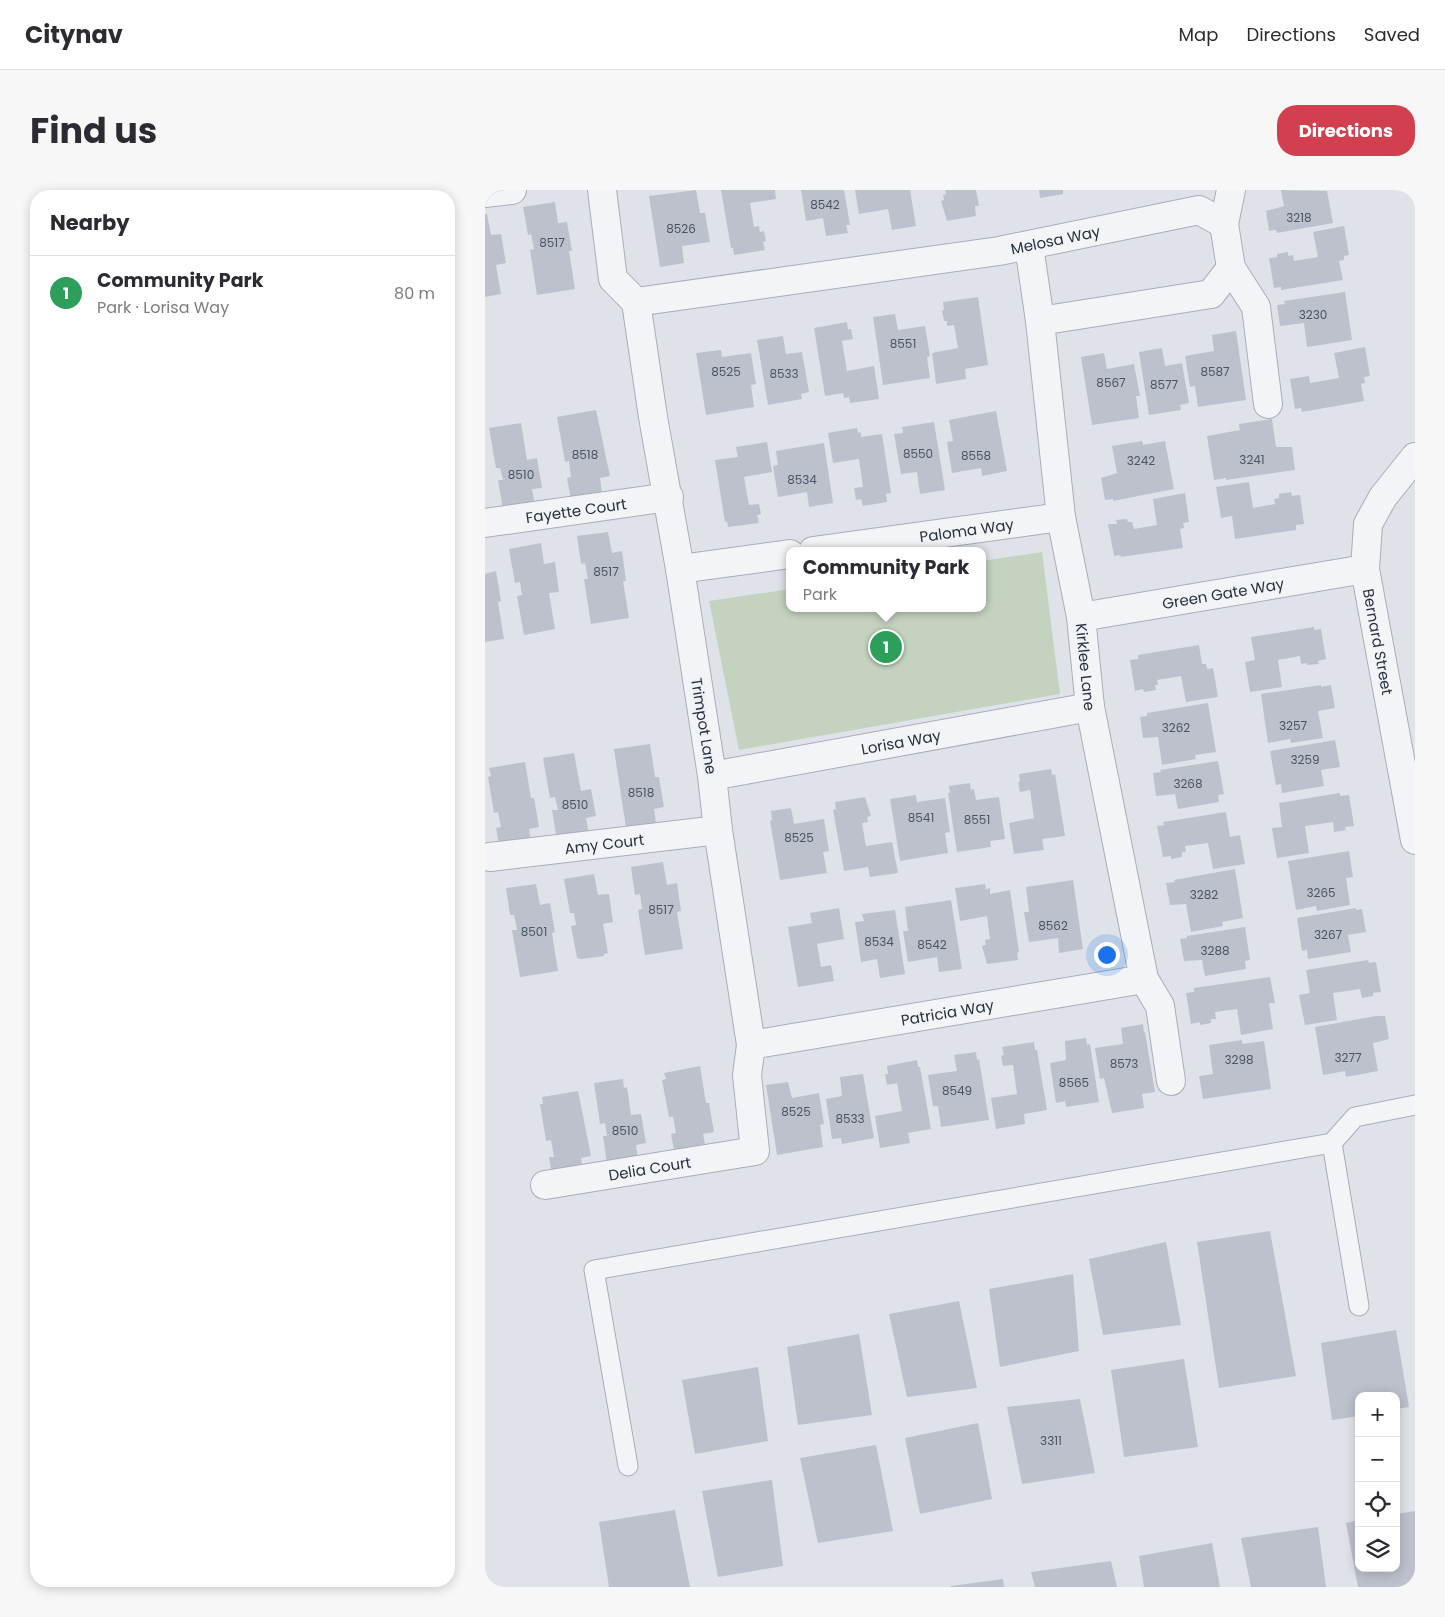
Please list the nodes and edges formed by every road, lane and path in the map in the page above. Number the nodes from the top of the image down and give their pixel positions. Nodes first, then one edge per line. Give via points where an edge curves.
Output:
1 (511, 190) edge
2 (603, 190) edge
3 (1231, 190) edge
4 (485, 193) edge
5 (1223, 224) junction
6 (1029, 246) junction
7 (1231, 268) junction
8 (635, 302) junction
9 (1041, 321) junction
10 (1268, 404) dead end
11 (1415, 457) edge
12 (669, 497) junction
13 (1061, 517) junction
14 (485, 523) edge
15 (842, 547) edge
16 (786, 555) edge
17 (680, 569) junction
18 (1365, 569) junction
19 (1081, 617) junction
20 (1090, 707) junction
21 (712, 776) junction
22 (1410, 776) edge
23 (718, 830) junction
24 (1415, 840) edge
25 (490, 857) dead end
26 (1143, 979) junction
27 (751, 1045) junction
28 (1171, 1081) dead end
29 (1415, 1104) edge
30 (1332, 1143) junction
31 (755, 1151) joint
32 (545, 1185) dead end
33 (1359, 1306) dead end
34 (628, 1466) dead end

1 - 4 street
2 - 8 street via 613,279
3 - 5 street
5 - 6 street, Melosa Way via 1199,210
5 - 7 street
6 - 8 street, Melosa Way
6 - 9 street, Kirklee Lane
7 - 9 street via 1211,294
7 - 10 street via 1256,308
8 - 12 street, Trimpot Lane
9 - 13 street, Kirklee Lane
11 - 18 street, Bernard Street via 1383,498 1368,524
12 - 14 street, Fayette Court
12 - 17 street, Trimpot Lane
13 - 15 street, Paloma Way
13 - 19 street, Kirklee Lane
16 - 17 street
17 - 21 street, Trimpot Lane
18 - 19 street, Green Gate Way
18 - 22 street, Bernard Street
19 - 20 street, Kirklee Lane
20 - 21 street, Lorisa Way
20 - 26 street, Kirklee Lane
21 - 23 street, Trimpot Lane
22 - 24 street, Bernard Street
23 - 25 street, Amy Court
23 - 27 street, Trimpot Lane
26 - 27 street, Patricia Way
26 - 28 street, Kirklee Lane via 1160,1006
27 - 31 street, Trimpot Lane via 747,1075
29 - 30 lane via 1355,1117
30 - 33 lane
30 - 34 lane via 594,1270
31 - 32 street, Delia Court

